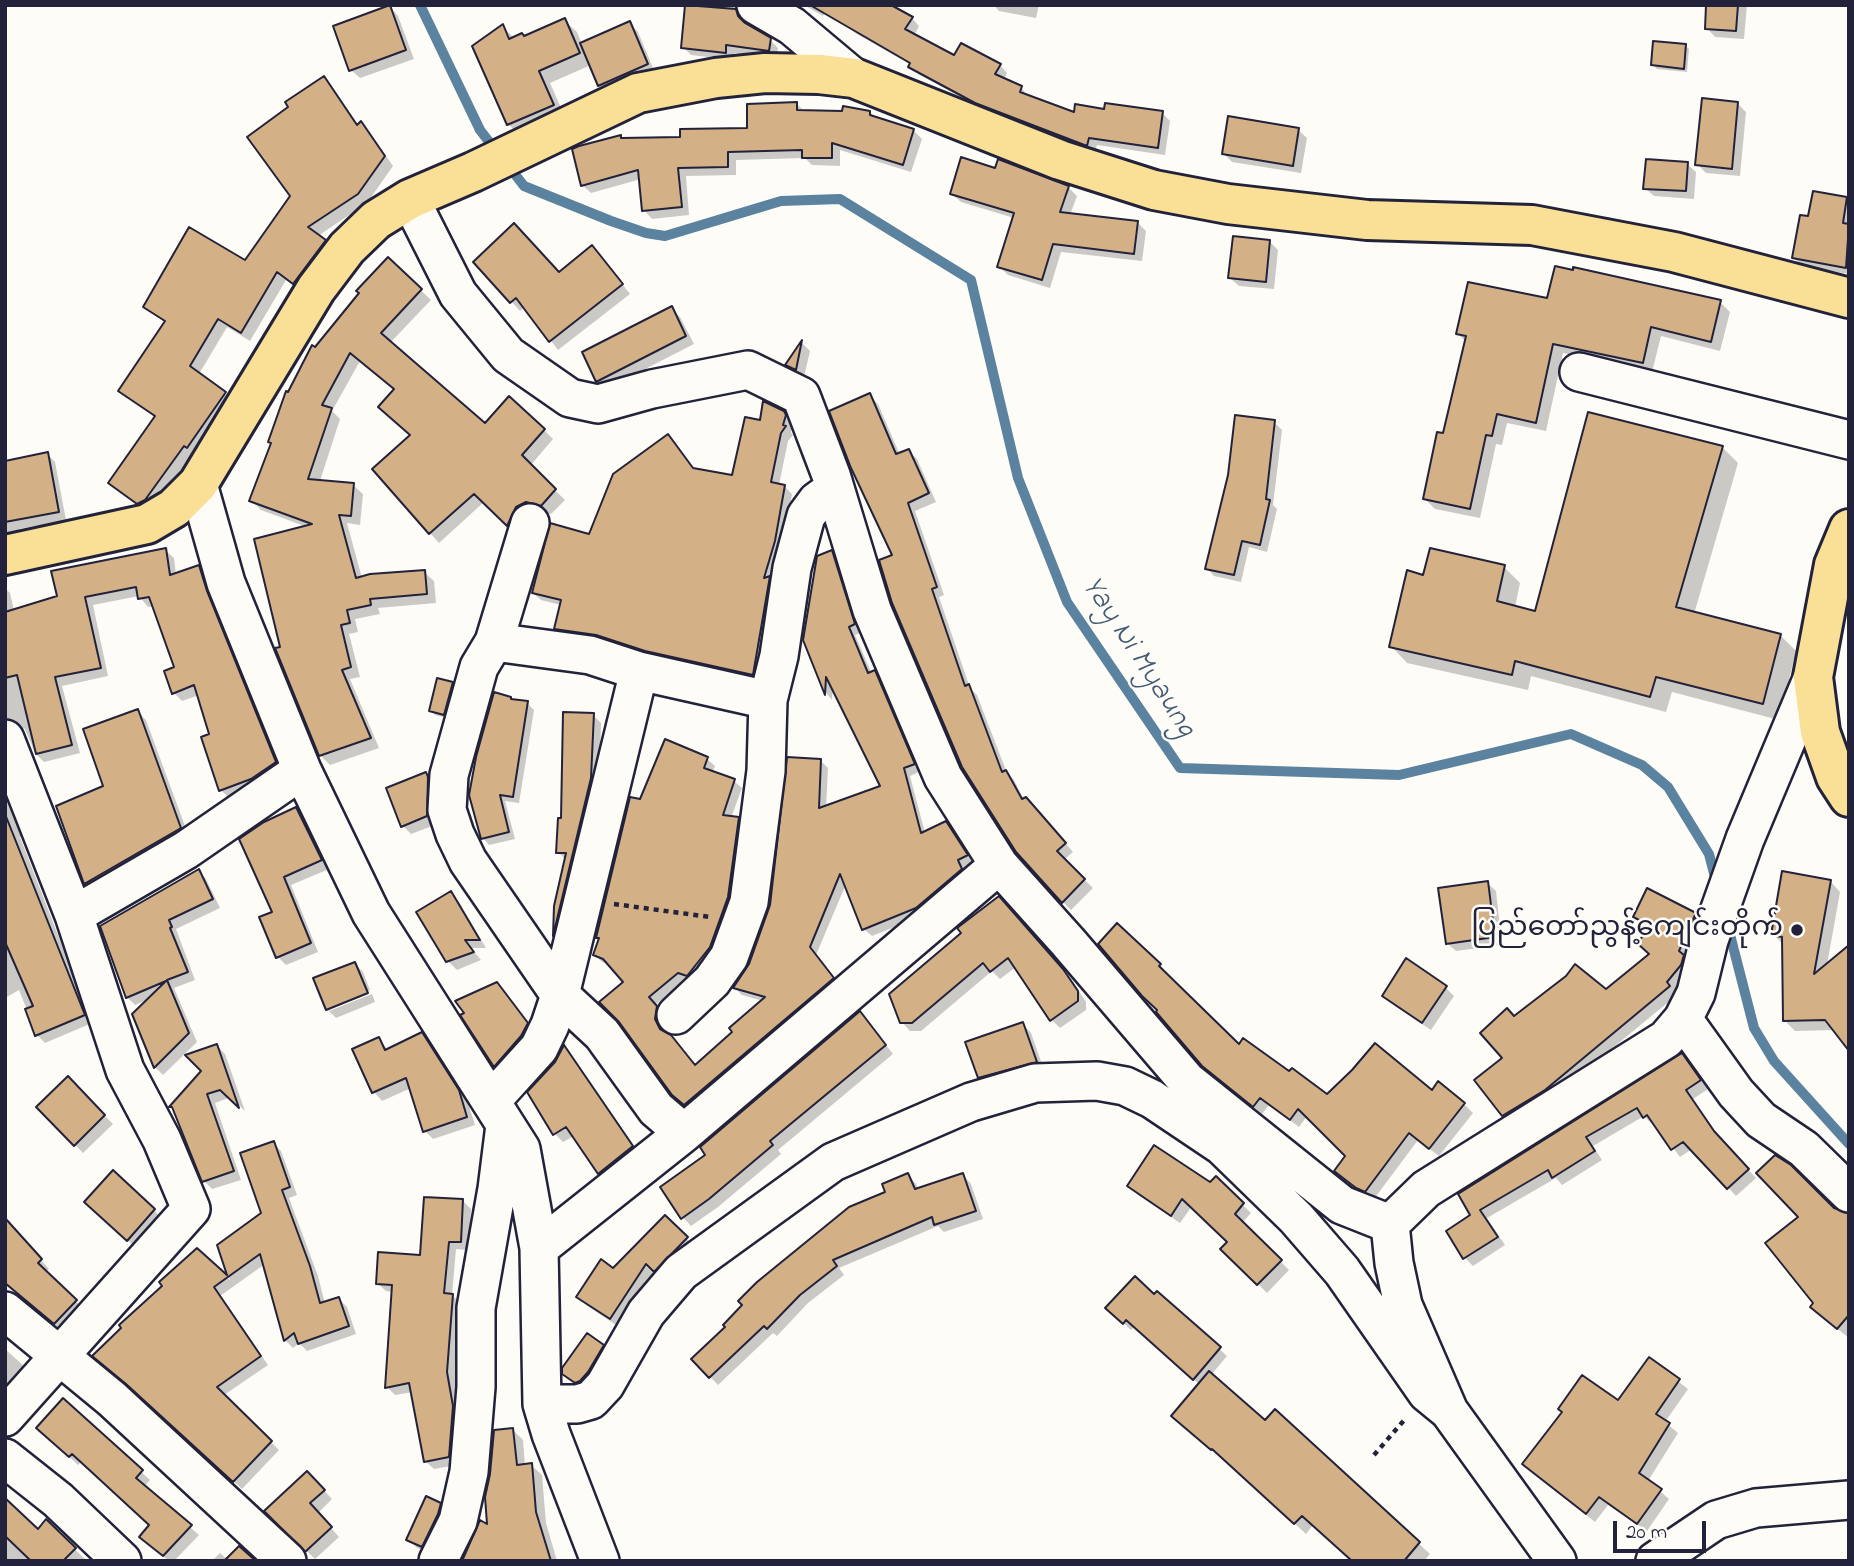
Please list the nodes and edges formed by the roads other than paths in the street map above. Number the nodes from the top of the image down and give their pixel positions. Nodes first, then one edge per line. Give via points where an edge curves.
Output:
1 (756, 5) edge
2 (854, 78) junction
3 (411, 199) junction
4 (1849, 298) edge
5 (1579, 372) dead end
6 (1849, 440) edge
7 (198, 484) junction
8 (835, 488) junction
9 (530, 523) dead end
10 (1849, 529) edge
11 (5, 555) edge
12 (494, 642) junction
13 (639, 671) junction
14 (1813, 677) junction
15 (768, 699) junction
16 (5, 739) edge
17 (302, 770) junction
18 (1849, 797) edge
19 (999, 864) junction
20 (74, 915) junction
21 (561, 995) junction
22 (676, 1015) dead end
23 (1683, 1019) junction
24 (498, 1113) junction
25 (684, 1133) junction
26 (1849, 1194) edge
27 (1390, 1224) junction
28 (539, 1248) junction
29 (5, 1311) edge
30 (61, 1357) junction
31 (1438, 1402) junction
32 (542, 1404) junction
33 (5, 1417) edge
34 (5, 1458) edge
35 (1849, 1500) edge
36 (122, 1561) edge
37 (287, 1561) edge
38 (438, 1561) edge
39 (600, 1561) edge
40 (1557, 1561) edge
41 (1655, 1561) edge

1 - 2 street via 792,26
2 - 3 main road via 765,74 638,93
2 - 4 main road via 1060,160 1154,190 1228,204 1367,220 1532,225 1674,252
3 - 7 main road via 376,220 347,248 316,289
3 - 8 street via 458,294 508,355 570,398 598,404 748,370 801,396
5 - 6 street
7 - 11 main road via 174,509 147,524
7 - 17 street via 226,583
8 - 15 street via 806,516
8 - 19 street via 872,611 943,777
9 - 12 street
10 - 14 main road via 1834,565
12 - 13 street via 590,655
12 - 21 street via 479,667 449,775 447,810 468,862
13 - 15 street
13 - 21 street
14 - 18 main road via 1820,732 1836,777
14 - 23 street via 1745,839 1709,940 1696,993
15 - 22 street via 766,771 749,902 729,957 712,981
16 - 20 street
17 - 20 street via 186,850
17 - 24 street via 371,914
19 - 25 street
19 - 27 street via 1187,1082 1342,1205
20 - 30 street via 125,1070 191,1209
21 - 24 street via 539,1048
21 - 25 street via 602,1034 656,1109
23 - 26 street via 1761,1120 1804,1149
23 - 27 street via 1666,1039 1426,1189
24 - 28 street via 521,1149
24 - 38 street via 498,1189 476,1308 469,1472 458,1521
25 - 28 street
27 - 31 street via 1403,1304
28 - 32 street
29 - 30 street
30 - 33 street
30 - 37 street
31 - 32 street via 1342,1271 1296,1218 1222,1146 1152,1099 1125,1086 1097,1081 1035,1083 971,1101 833,1162 681,1272 646,1313 605,1385 591,1400
31 - 40 street
32 - 39 street
34 - 36 street
35 - 41 street via 1756,1508 1716,1520

